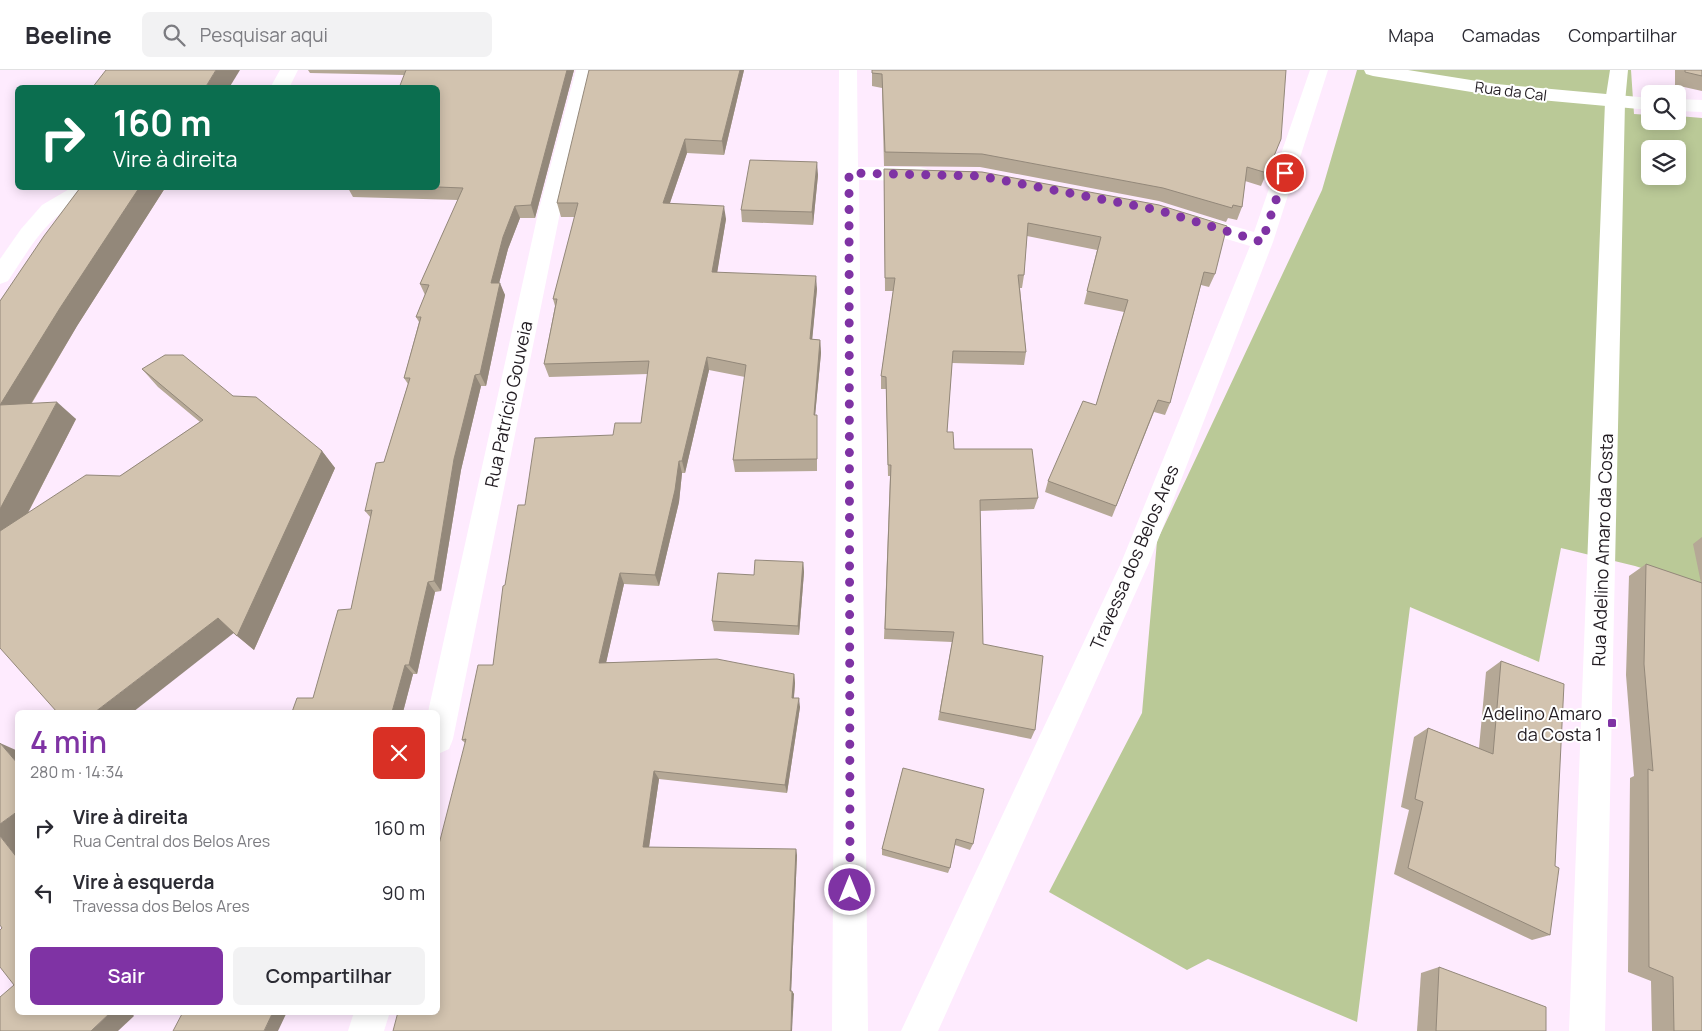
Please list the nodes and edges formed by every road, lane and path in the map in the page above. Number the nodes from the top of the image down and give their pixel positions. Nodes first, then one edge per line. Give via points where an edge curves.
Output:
1 (289, 70) edge
2 (586, 70) edge
3 (848, 70) edge
4 (1319, 70) edge
5 (1373, 70) edge
6 (1619, 70) edge
7 (281, 85) edge
8 (1615, 102) junction
9 (1641, 103) edge
10 (1686, 105) edge
11 (1702, 106) edge
12 (849, 173) junction
13 (943, 175) edge
14 (82, 190) edge
15 (1177, 216) edge
16 (1262, 242) junction
17 (0, 276) edge
18 (440, 730) edge
19 (371, 1015) edge
20 (366, 1031) edge
21 (850, 1031) edge
22 (919, 1031) edge
23 (1587, 1031) edge

1 - 7 street
2 - 18 street, Rua Patrício Gouveia via 549,213
3 - 12 street
4 - 16 street, Travessa dos Belos Ares
5 - 8 street, Rua da Cal via 1496,90
6 - 8 street, Rua Adelino Amaro da Costa
8 - 9 street, Rua da Cal
8 - 23 street, Rua Adelino Amaro da Costa
10 - 11 street
12 - 13 street
12 - 21 street
14 - 17 street via 47,210
15 - 16 street
16 - 22 street, Travessa dos Belos Ares via 1135,563
19 - 20 street

